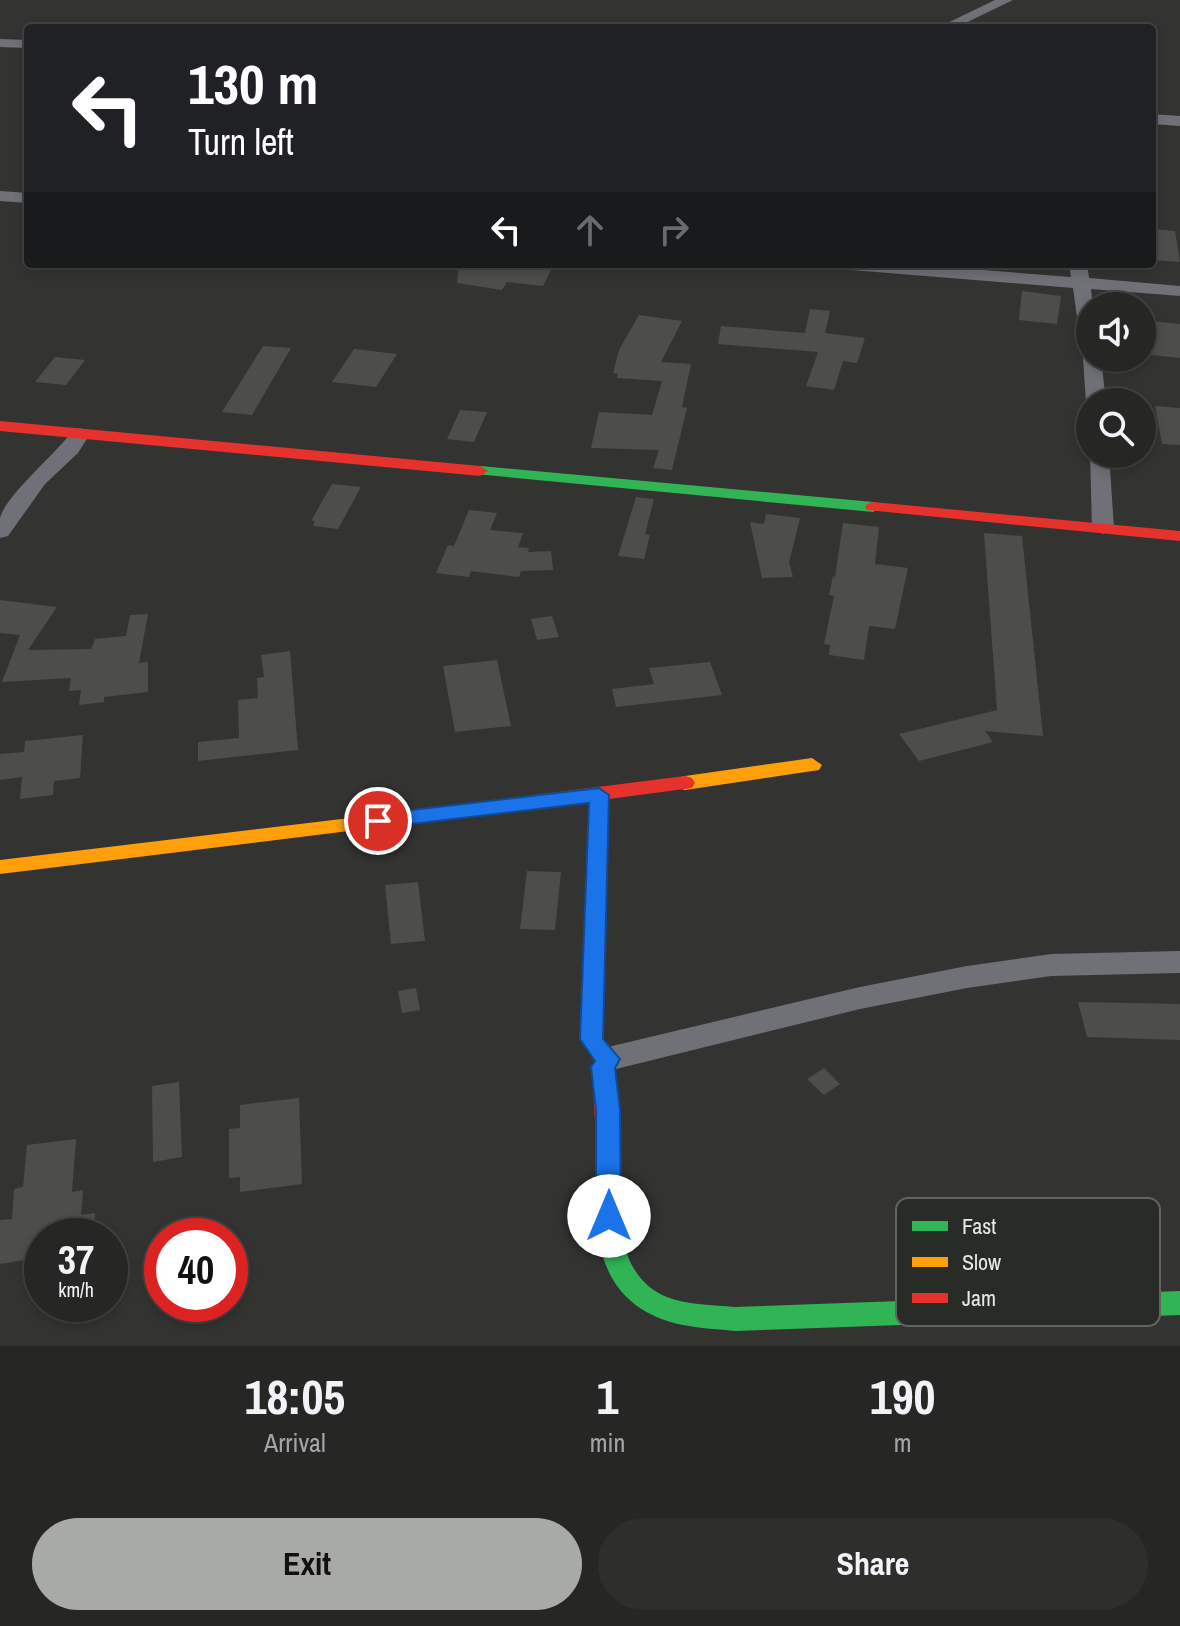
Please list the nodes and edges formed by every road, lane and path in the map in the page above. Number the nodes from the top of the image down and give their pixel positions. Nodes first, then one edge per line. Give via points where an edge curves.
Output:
1 (962, 0) edge
2 (1000, 4) edge
3 (953, 24) edge
4 (0, 43) edge
5 (24, 44) edge
6 (1156, 119) edge
7 (1180, 121) edge
8 (0, 196) edge
9 (24, 198) edge
10 (887, 268) edge
11 (1079, 268) edge
12 (1081, 284) junction
13 (1180, 291) edge
14 (1082, 292) edge
15 (0, 426) edge
16 (80, 434) junction
17 (1100, 468) edge
18 (1103, 528) junction
19 (0, 531) edge
20 (1180, 536) edge
21 (812, 765) dead end
22 (599, 795) junction
23 (0, 867) edge
24 (1180, 962) edge
25 (608, 1059) junction
26 (1180, 1303) edge
27 (1160, 1304) edge
28 (896, 1313) edge

1 - 2 street
2 - 3 street
4 - 5 street
6 - 7 street
8 - 9 street
10 - 12 street
11 - 12 street
12 - 13 street
12 - 14 street
15 - 16 street
16 - 18 street
16 - 19 street
17 - 18 street
18 - 20 street
21 - 22 street
22 - 23 street
22 - 25 street via 591,1039
24 - 25 street via 1051,965 967,977
25 - 28 street via 603,1067 609,1243 629,1284 651,1302 683,1313 735,1319
26 - 27 street

